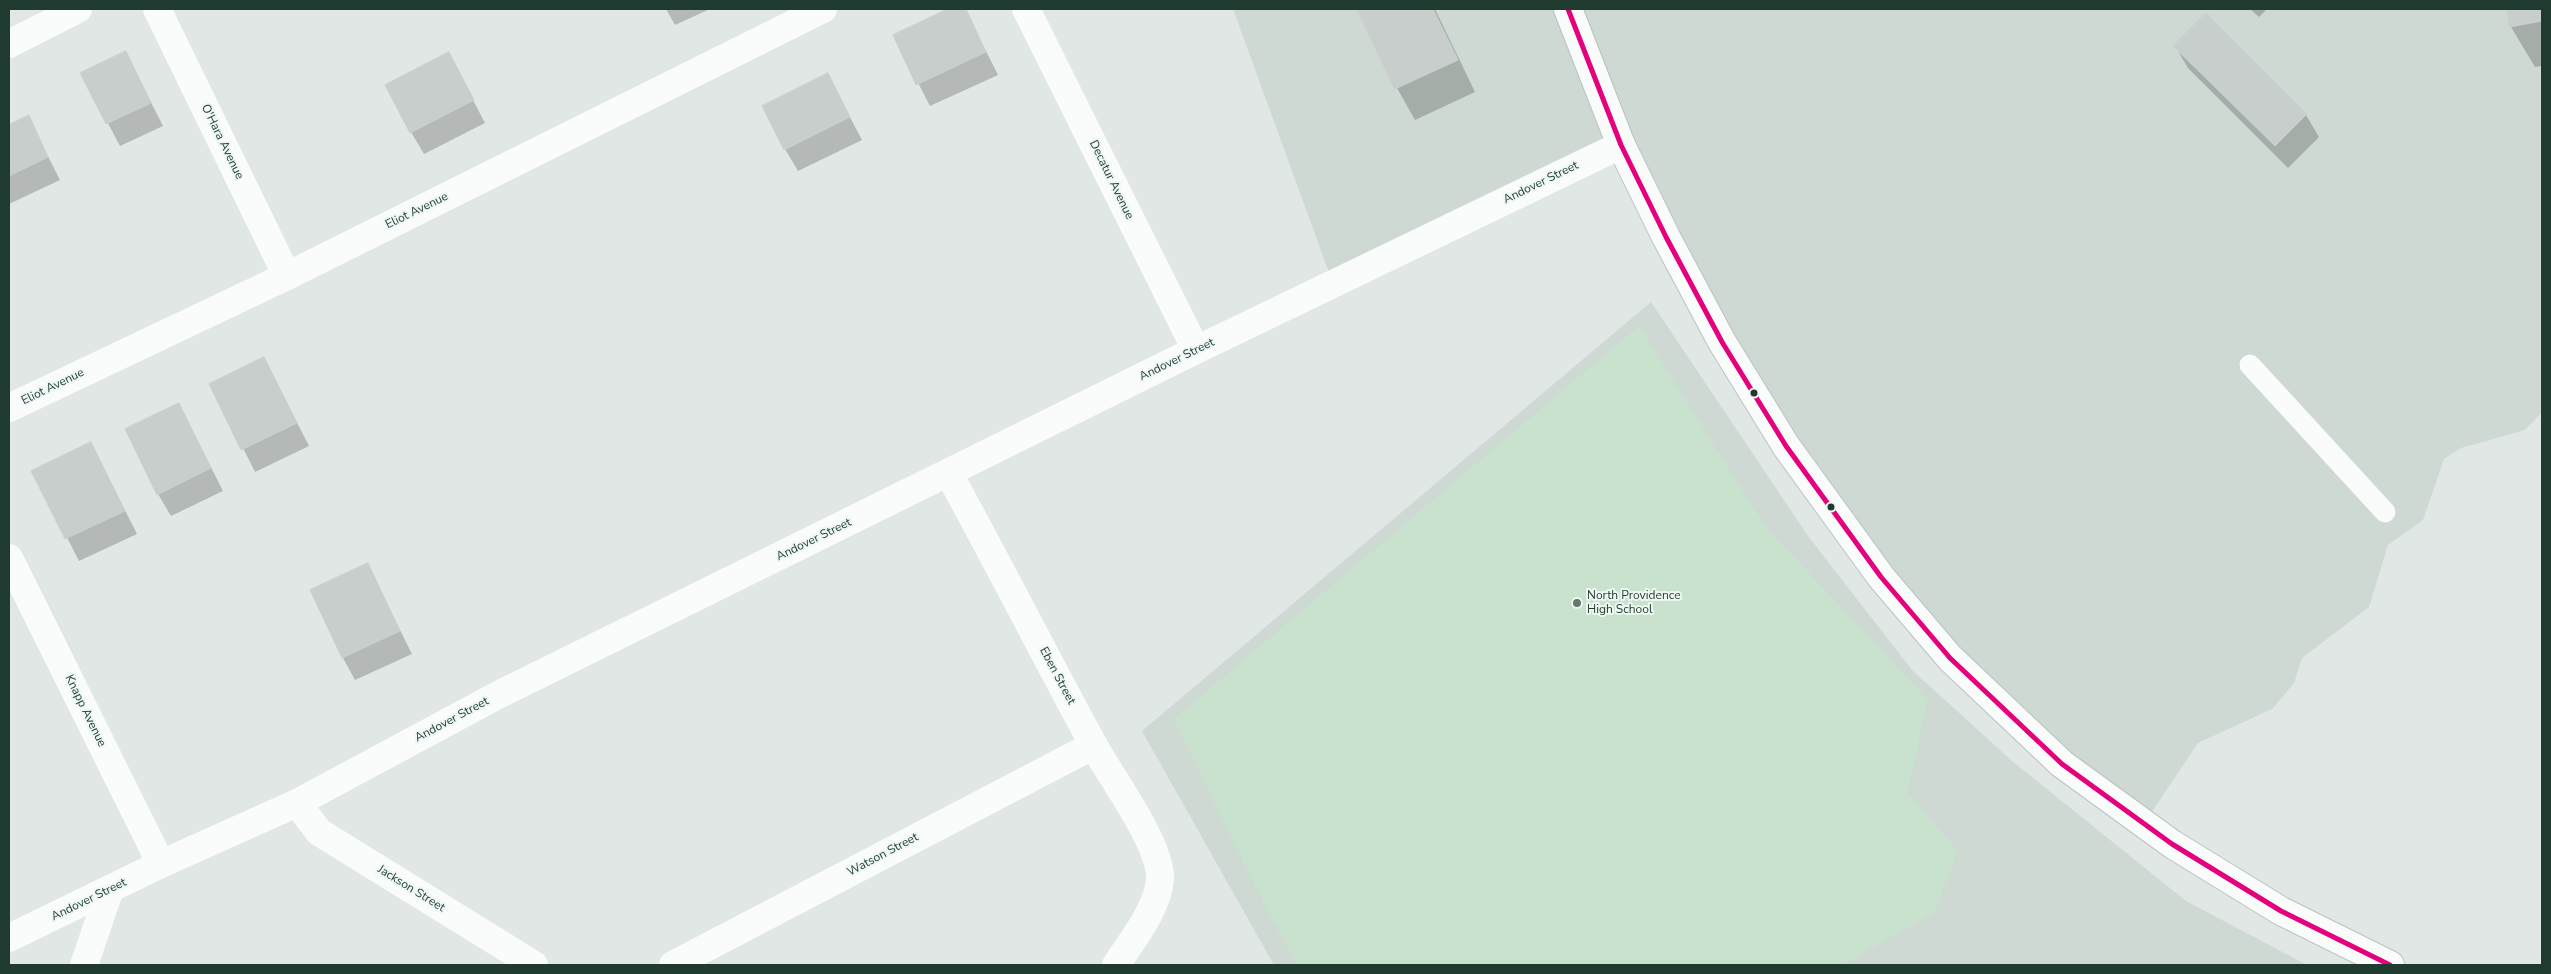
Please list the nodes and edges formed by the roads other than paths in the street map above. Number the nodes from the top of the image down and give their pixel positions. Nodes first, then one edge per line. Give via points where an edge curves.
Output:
1 (78, 9) edge
2 (157, 9) edge
3 (823, 9) edge
4 (1026, 9) edge
5 (1568, 9) edge
6 (9, 44) edge
7 (1622, 145) junction
8 (287, 276) junction
9 (1196, 350) junction
10 (2250, 365) dead end
11 (9, 408) edge
12 (949, 474) junction
13 (2385, 512) dead end
14 (9, 558) edge
15 (1094, 746) junction
16 (297, 803) junction
17 (161, 864) junction
18 (110, 890) junction
19 (9, 938) edge
20 (84, 965) edge
21 (534, 965) edge
22 (673, 965) edge
23 (1116, 965) edge
24 (2390, 965) edge

1 - 6 street
2 - 8 street, O'Hara Avenue
3 - 8 street, Eliot Avenue
4 - 9 street, Decatur Avenue
5 - 7 street
7 - 9 street, Andover Street
7 - 24 street via 1722,342 1783,441 1881,577 1950,658 2062,764 2172,844 2281,911
8 - 11 street, Eliot Avenue
9 - 12 street, Andover Street
10 - 13 lane
12 - 15 street, Eben Street
12 - 16 street, Andover Street via 498,695
14 - 17 street, Knapp Avenue
15 - 22 street, Watson Street
15 - 23 street, Eben Street via 1148,839 1159,867 1158,891 1146,918
16 - 17 street, Andover Street
16 - 21 street, Jackson Street via 319,832
17 - 18 street, Andover Street
18 - 19 street, Andover Street
18 - 20 street

